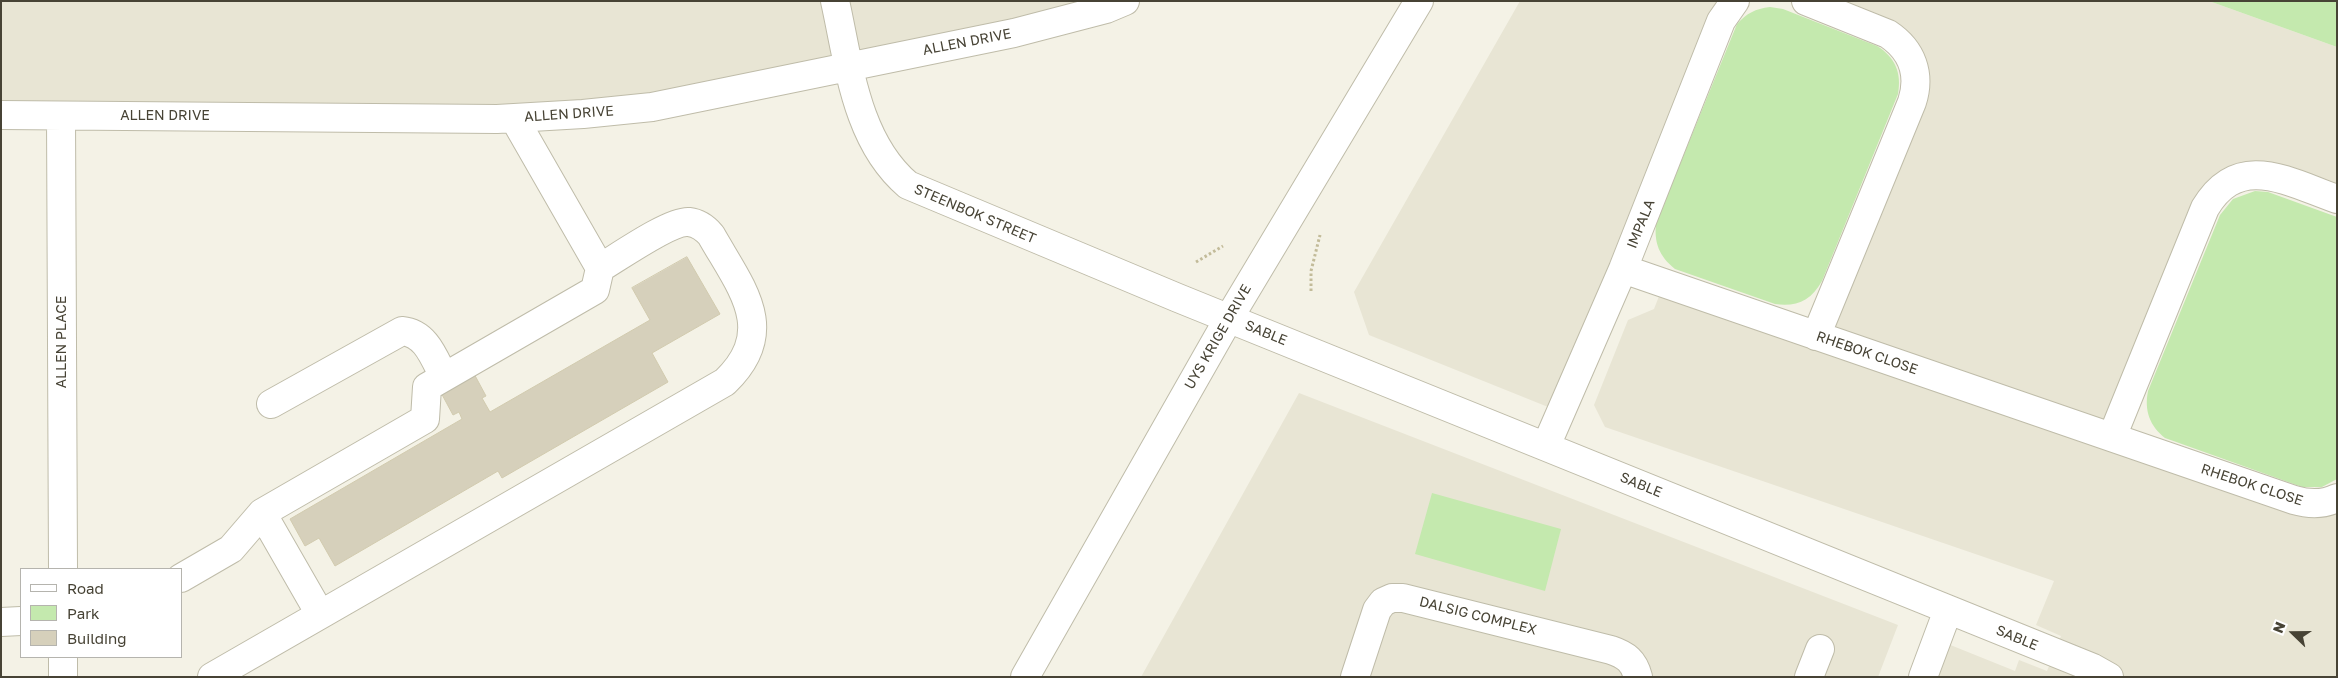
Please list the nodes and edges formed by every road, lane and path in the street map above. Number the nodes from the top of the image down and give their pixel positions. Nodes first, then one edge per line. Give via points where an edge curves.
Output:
1 (835, 1) edge
2 (1125, 1) edge
3 (1419, 1) edge
4 (1735, 1) edge
5 (1806, 1) edge
6 (849, 66) junction
7 (1, 116) edge
8 (61, 116) junction
9 (514, 118) junction
10 (2337, 199) edge
11 (1323, 226) dead end
12 (1223, 246) dead end
13 (1196, 262) dead end
14 (600, 268) junction
15 (1623, 269) junction
16 (1311, 291) dead end
17 (1229, 318) junction
18 (1816, 336) junction
19 (444, 377) junction
20 (271, 404) dead end
21 (2112, 437) junction
22 (1546, 446) junction
23 (2337, 498) edge
24 (262, 513) junction
25 (63, 568) edge
26 (182, 577) edge
27 (1948, 610) junction
28 (320, 614) junction
29 (20, 621) edge
30 (1, 622) edge
31 (1820, 649) dead end
32 (63, 658) edge
33 (63, 677) edge
34 (212, 677) edge
35 (1025, 677) edge
36 (1356, 677) edge
37 (1638, 677) edge
38 (1809, 677) edge
39 (1923, 677) edge
40 (2109, 677) edge

1 - 6 street, STEENBOK STREET
2 - 6 street, ALLEN DRIVE via 1014,33
3 - 17 street, UYS KRIGE DRIVE
4 - 15 street, IMPALA via 1721,21
5 - 18 street via 1897,40 1910,57 1916,79 1912,102
6 - 9 street, ALLEN DRIVE via 652,107
6 - 17 street, STEENBOK STREET via 858,101 881,158 908,186
7 - 8 street, ALLEN DRIVE
8 - 9 street, ALLEN DRIVE
8 - 25 street, ALLEN PLACE
9 - 14 street
10 - 21 street via 2264,174 2239,176 2213,194
11 - 16 path via 1314,253
12 - 13 path
14 - 19 street via 595,290
14 - 28 street via 680,222 705,228 750,304 753,336 748,354 725,382
15 - 18 street, RHEBOK CLOSE
15 - 22 street, IMPALA
17 - 22 street, SABLE
17 - 35 street, UYS KRIGE DRIVE
18 - 21 street, RHEBOK CLOSE
19 - 20 street via 424,340 412,332 402,331
19 - 24 street via 427,387 425,419
21 - 23 street, RHEBOK CLOSE via 2307,504
22 - 27 street, SABLE
24 - 26 street via 231,549
24 - 28 street
27 - 39 street
27 - 40 street, SABLE
28 - 34 street
29 - 30 street
31 - 38 street
32 - 33 street
36 - 37 street, DALSIG COMPLEX via 1377,610 1392,598 1447,608 1611,650 1623,654 1634,664

